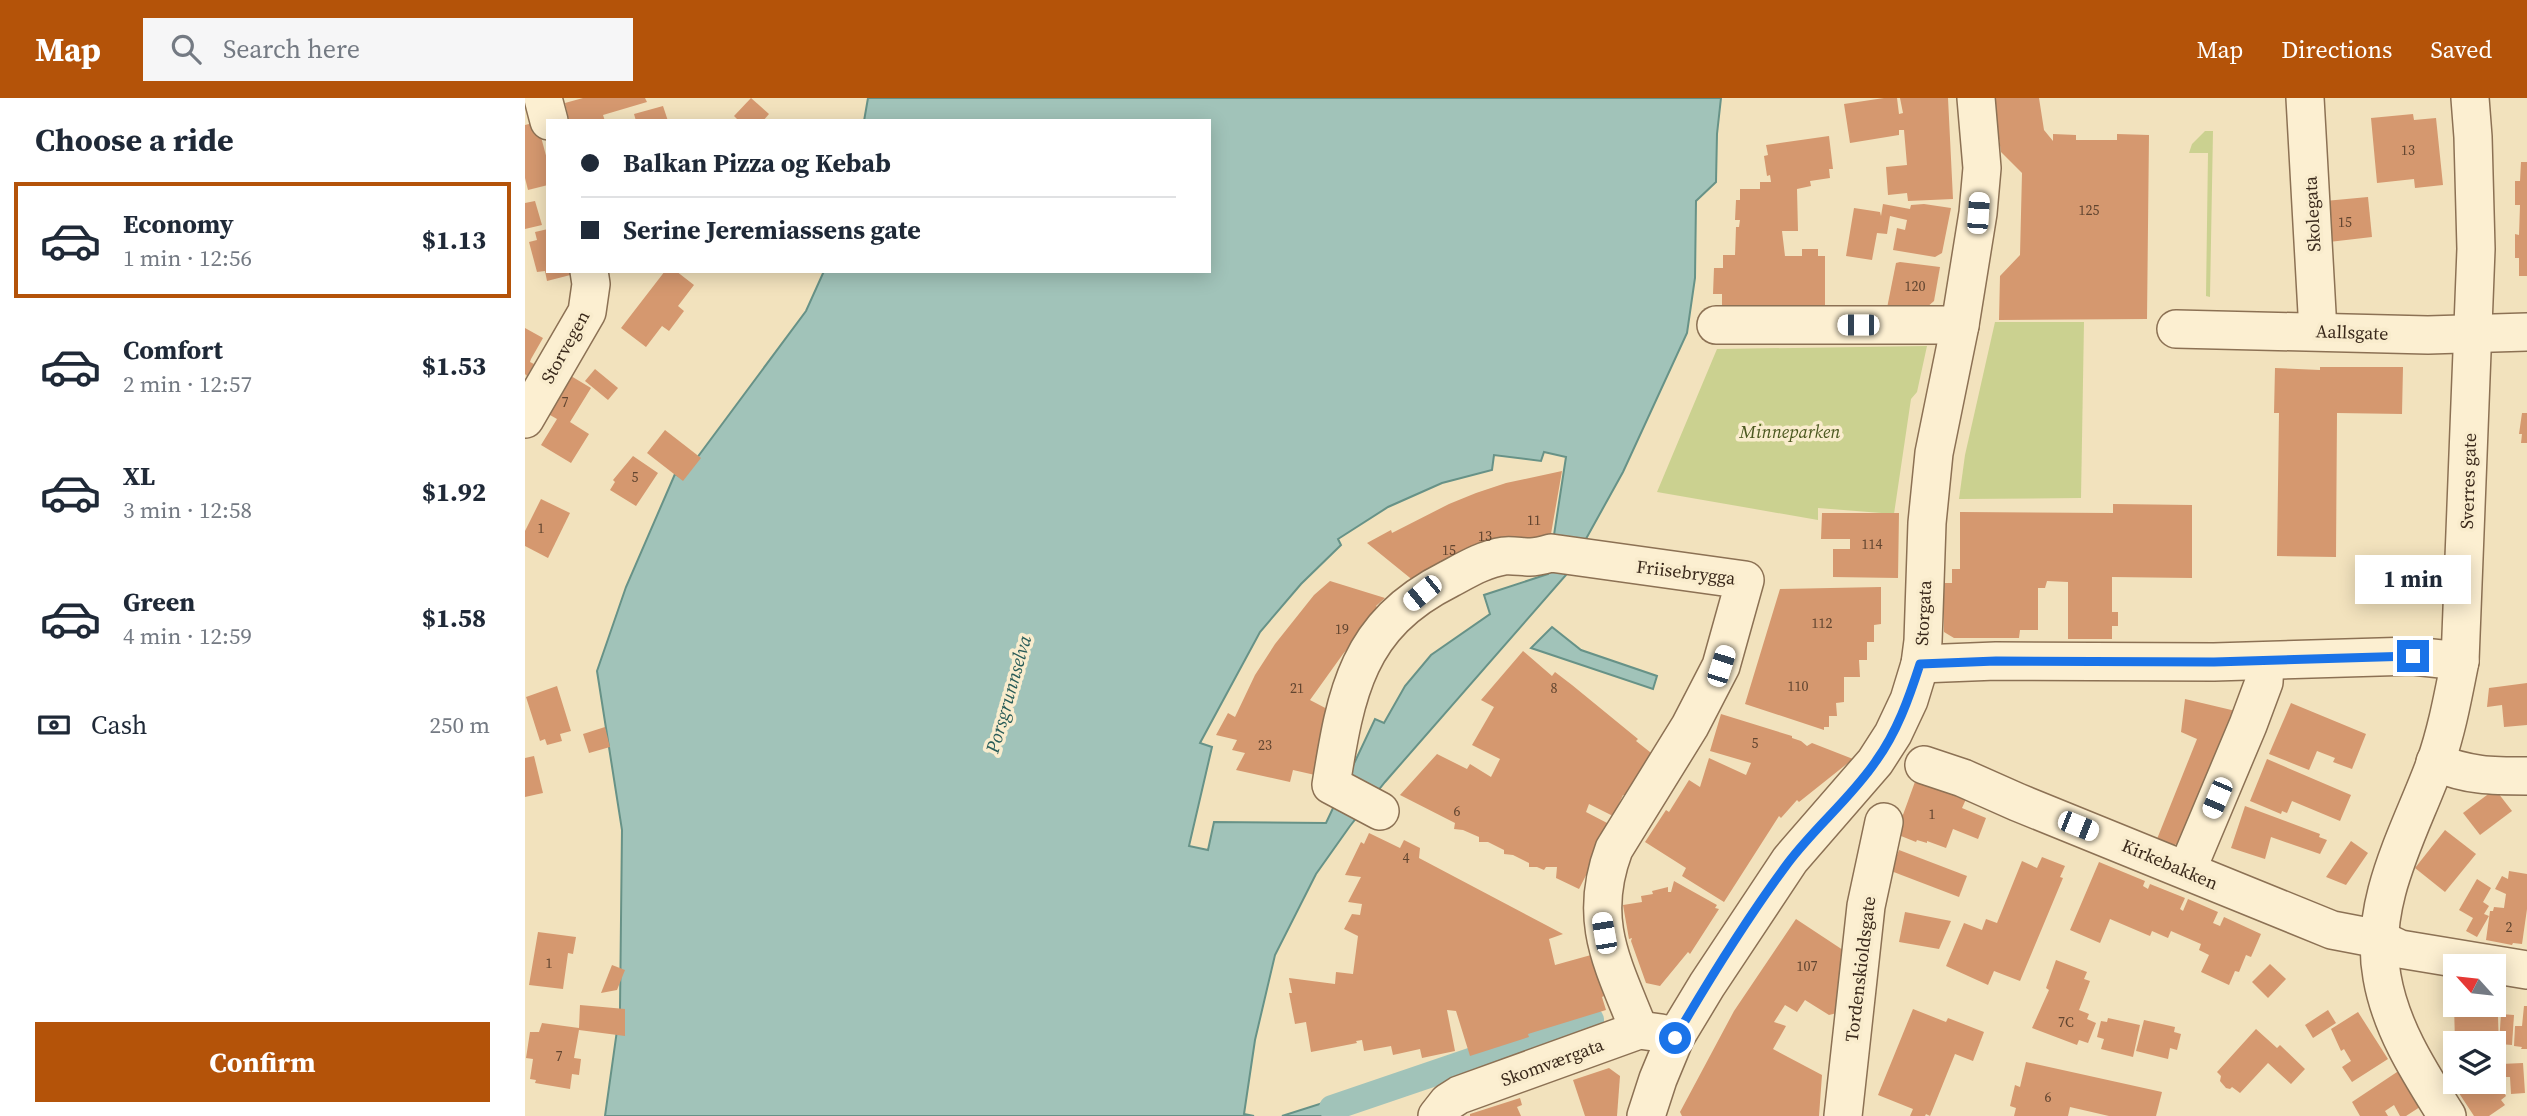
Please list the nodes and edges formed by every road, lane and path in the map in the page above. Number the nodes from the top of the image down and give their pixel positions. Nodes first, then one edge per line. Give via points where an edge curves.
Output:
1 (543, 98) edge
2 (1976, 98) edge
3 (2305, 98) edge
4 (2470, 98) edge
5 (548, 119) edge
6 (589, 273) edge
7 (1960, 325) junction
8 (1716, 326) dead end
9 (2176, 329) dead end
10 (2318, 331) junction
11 (2527, 332) edge
12 (2471, 334) junction
13 (525, 419) edge
14 (2265, 661) junction
15 (2460, 661) junction
16 (1920, 664) junction
17 (2435, 762) junction
18 (1924, 765) dead end
19 (2527, 776) edge
20 (1380, 811) dead end
21 (1884, 822) dead end
22 (2187, 870) junction
23 (2379, 939) junction
24 (2527, 970) edge
25 (1639, 1030) junction
26 (1675, 1038) junction
27 (1437, 1116) edge
28 (1646, 1116) edge
29 (1843, 1116) edge
30 (2447, 1116) edge

1 - 5 street
2 - 7 street, Storgata via 1982,168
3 - 10 street, Skolegata
4 - 12 street, Sverres gate via 2476,237
6 - 13 street, Storvegen via 587,312
7 - 8 street
7 - 16 street, Storgata via 1934,453
9 - 10 street, Aallsgate
10 - 12 street, Aallsgate
11 - 12 street, Aallsgate
12 - 15 street, Sverres gate
14 - 15 street via 2413,656
14 - 16 street
14 - 22 street via 2264,682 2248,725
15 - 17 street, Sverres gate via 2449,721
16 - 26 street, Storgata via 1909,700 1875,762 1790,860
17 - 19 street via 2484,777
17 - 23 street, Sverres gate via 2394,868
18 - 22 street, Kirkebakken
20 - 25 street, Friisebrygga via 1331,785 1359,666 1386,624 1422,593 1504,556 1555,556 1745,580 1721,666 1691,726 1614,849 1606,871 1601,916 1607,950
21 - 29 street, Tordenskioldsgate via 1866,906
22 - 23 street, Kirkebakken via 2323,927
23 - 24 street, Kirkebakken via 2400,949
23 - 30 street, Sverres gate via 2382,977 2397,1030
25 - 26 street
25 - 27 street, Skomværgata via 1459,1095
26 - 28 street, Storgata

